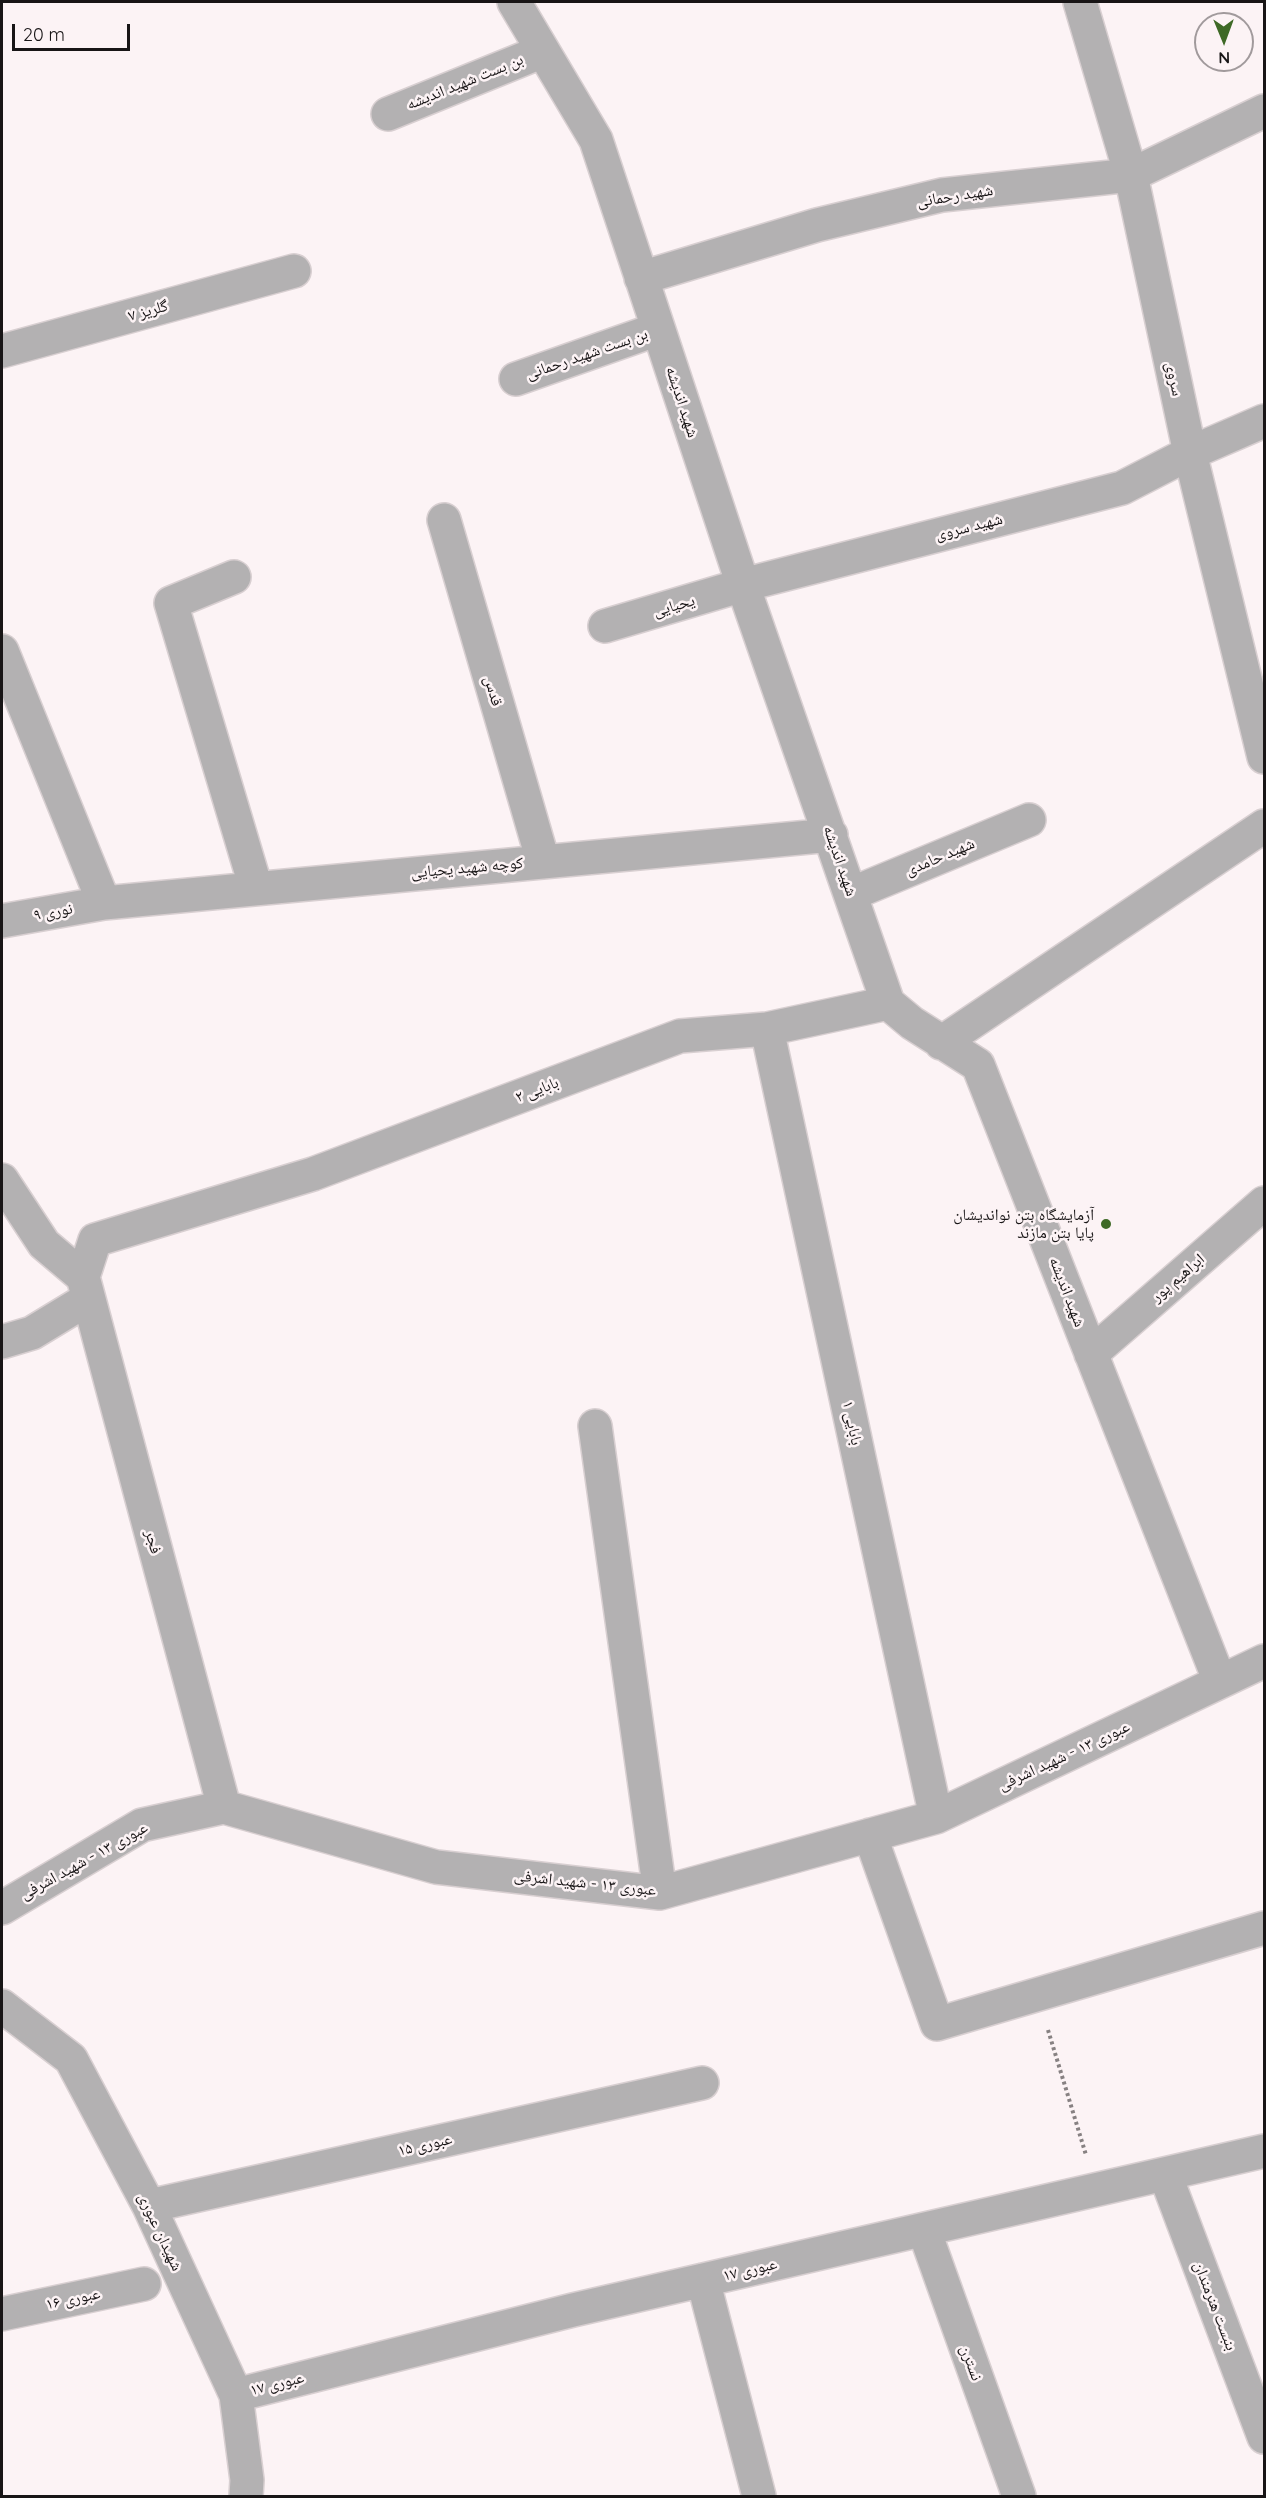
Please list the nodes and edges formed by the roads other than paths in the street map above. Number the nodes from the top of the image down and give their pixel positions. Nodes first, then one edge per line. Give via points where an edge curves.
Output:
1 (514, 2) edge
2 (1080, 2) edge
3 (543, 51) junction
4 (1264, 111) edge
5 (387, 114) dead end
6 (1131, 175) junction
7 (294, 272) dead end
8 (641, 278) junction
9 (658, 330) junction
10 (2, 351) edge
11 (516, 379) dead end
12 (1264, 421) edge
13 (1190, 453) junction
14 (444, 520) dead end
15 (234, 577) dead end
16 (743, 585) junction
17 (605, 626) dead end
18 (2, 651) edge
19 (1264, 757) edge
20 (1029, 820) dead end
21 (1264, 826) edge
22 (831, 835) junction
23 (543, 861) junction
24 (256, 888) junction
25 (851, 894) junction
26 (104, 903) junction
27 (2, 921) edge
28 (888, 1003) junction
29 (767, 1029) junction
30 (941, 1043) junction
31 (2, 1180) edge
32 (1264, 1203) edge
33 (86, 1288) junction
34 (2, 1342) edge
35 (1091, 1353) junction
36 (595, 1426) dead end
37 (1264, 1661) edge
38 (1220, 1682) junction
39 (224, 1807) junction
40 (936, 1816) junction
41 (870, 1835) junction
42 (660, 1893) junction
43 (2, 1908) edge
44 (1264, 1928) edge
45 (2, 2006) edge
46 (702, 2083) dead end
47 (1264, 2151) edge
48 (1165, 2174) junction
49 (149, 2206) junction
50 (924, 2230) junction
51 (703, 2280) junction
52 (144, 2284) dead end
53 (2, 2314) edge
54 (236, 2395) junction
55 (1264, 2437) edge
56 (246, 2496) edge
57 (759, 2496) edge
58 (1019, 2496) edge

1 - 3 street, شهید اندیشه
2 - 6 street, سروی
3 - 5 street, بن بست شهید اندیشه
3 - 8 street, شهید اندیشه via 596,140
4 - 6 street, شهید رحمانی
6 - 8 street, شهید رحمانی via 942,195 817,225
6 - 13 street, سروی
7 - 10 street, گلریز ۷
8 - 9 street, شهید اندیشه
9 - 11 street, بن بست شهید رحمانی
9 - 16 street, شهید اندیشه
12 - 13 street, شهید سروی
13 - 16 street, شهید سروی via 1122,488
13 - 19 street, سروی
14 - 23 street, قدس
15 - 24 street via 171,603
16 - 17 street, یحیایی
16 - 22 street, شهید اندیشه
18 - 26 street
20 - 25 street, شهید حامدی
21 - 30 street
22 - 23 street, کوچه شهید یحیایی
22 - 25 street, شهید اندیشه
23 - 24 street, کوچه شهید یحیایی
24 - 26 street, کوچه شهید یحیایی
25 - 28 street, شهید اندیشه
26 - 27 street, نوری ۹
28 - 29 street, بابایی ۲
28 - 30 street, شهید اندیشه
29 - 33 street, بابایی ۲ via 680,1036 313,1174 95,1240
29 - 40 street, بابایی ۱
30 - 35 street, شهید اندیشه via 978,1065
31 - 33 street via 44,1244
32 - 35 street, ابراهیم پور
33 - 34 street via 32,1333
33 - 39 street, فجر
35 - 38 street, شهید اندیشه
36 - 42 street
37 - 38 street, عبوری ۱۳ - شهید اشرفی
38 - 40 street, عبوری ۱۳ - شهید اشرفی
39 - 42 street, عبوری ۱۳ - شهید اشرفی via 436,1867
39 - 43 street, عبوری ۱۳ - شهید اشرفی via 142,1825
40 - 41 street, عبوری ۱۳ - شهید اشرفی
41 - 42 street, عبوری ۱۳ - شهید اشرفی
41 - 44 street via 937,2024
45 - 49 street, شهیدان عبوری via 71,2060
46 - 49 street, عبوری ۱۵
47 - 48 street, عبوری ۱۷
48 - 50 street, عبوری ۱۷
48 - 55 street, بنبست هنرمندان
49 - 54 street, شهیدان عبوری
50 - 51 street, عبوری ۱۷
50 - 58 street, نسترن
51 - 54 street, عبوری ۱۷
51 - 57 street
52 - 53 street, عبوری ۱۶
54 - 56 street, شهیدان عبوری

